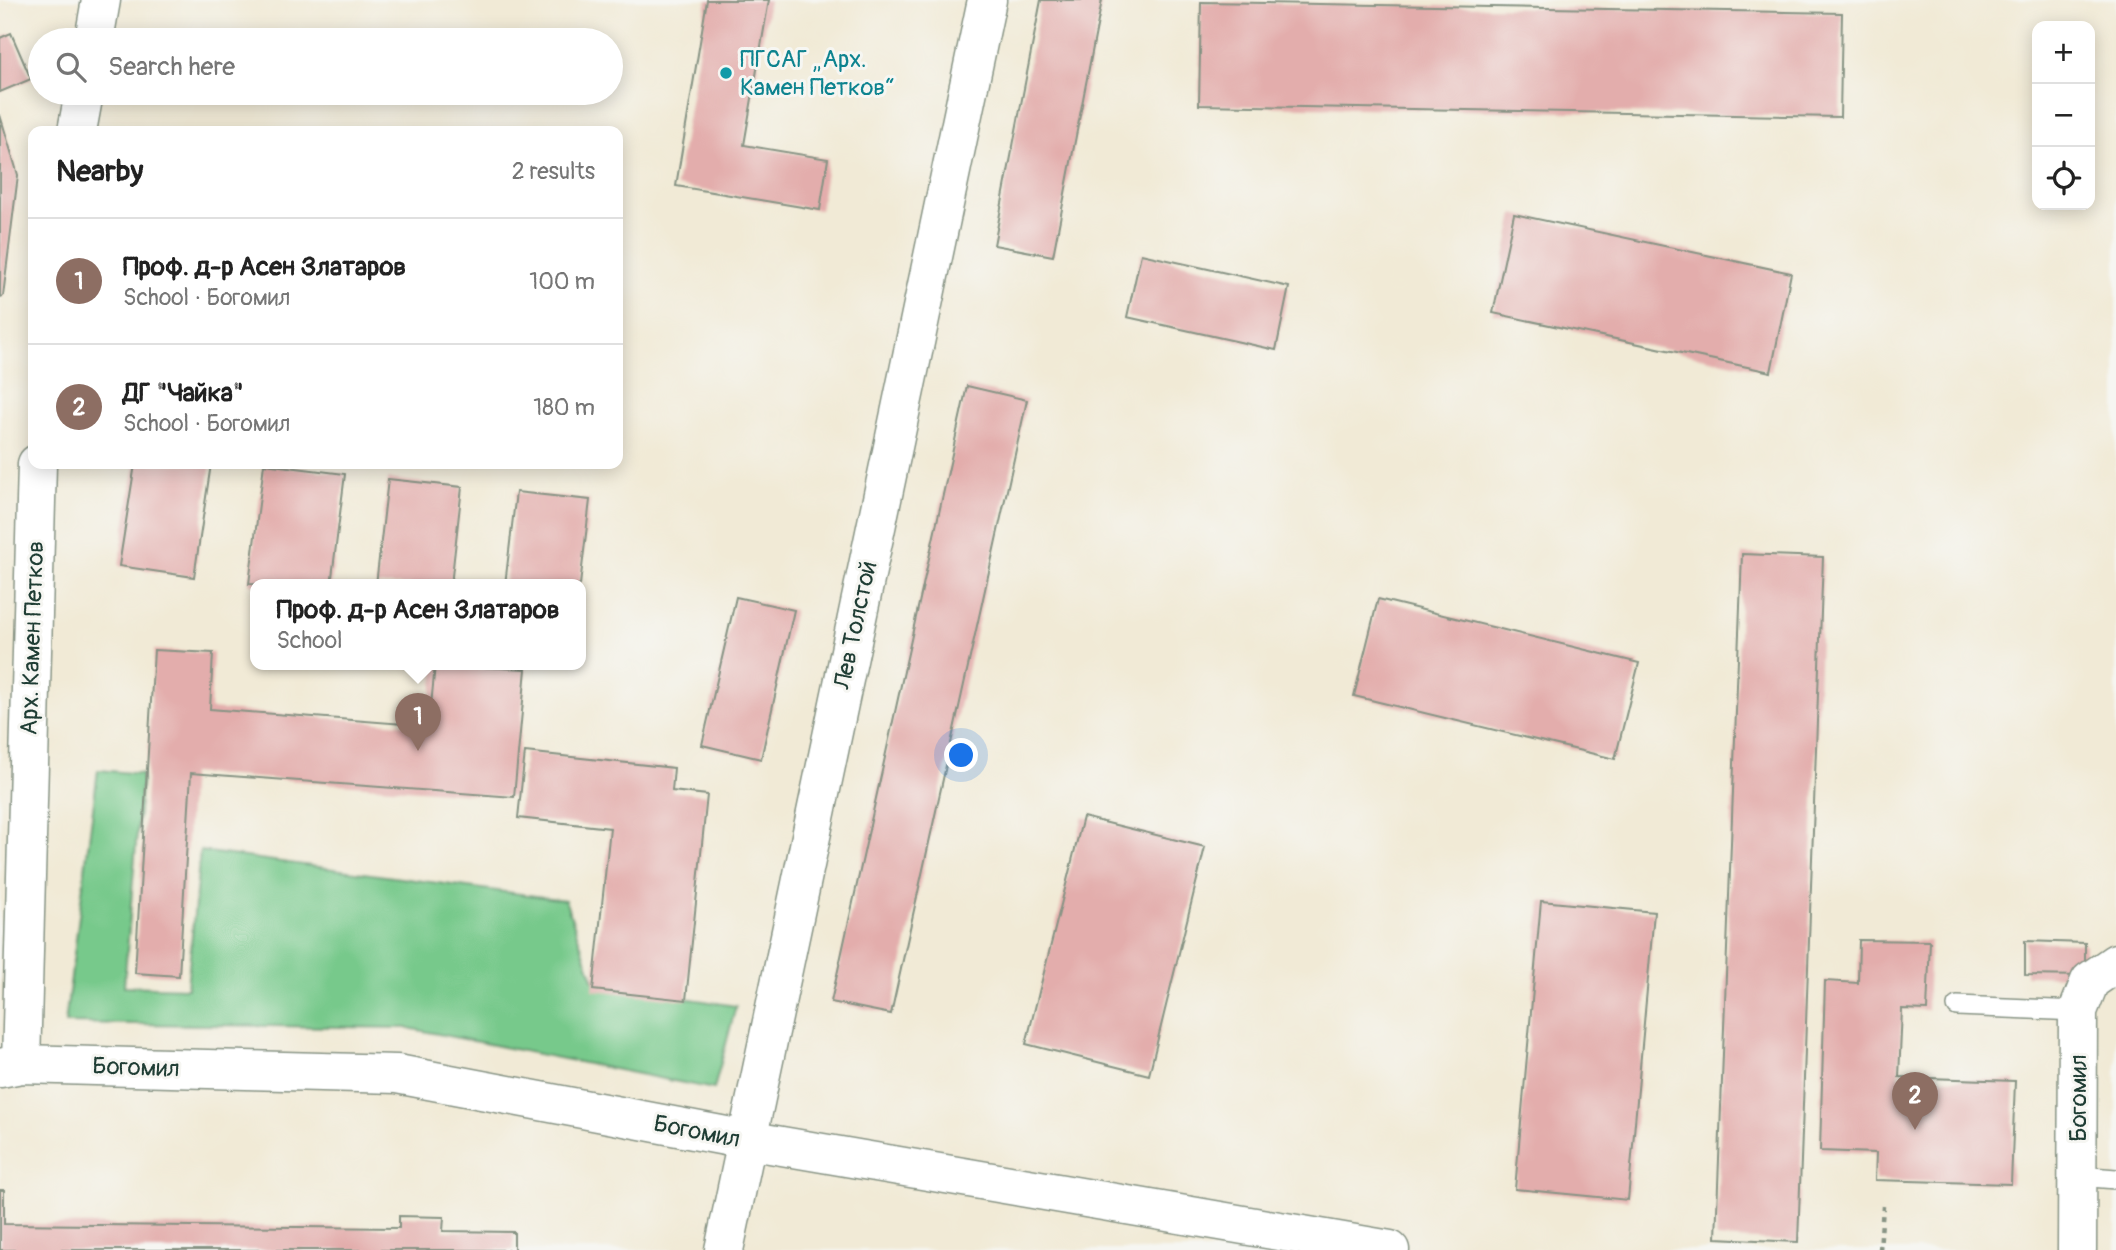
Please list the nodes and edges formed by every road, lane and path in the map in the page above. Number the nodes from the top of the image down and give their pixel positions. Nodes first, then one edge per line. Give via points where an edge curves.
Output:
1 (101, 0) edge
2 (987, 0) edge
3 (96, 28) edge
4 (82, 105) edge
5 (78, 126) edge
6 (37, 469) edge
7 (2116, 963) edge
8 (1956, 1006) dead end
9 (2078, 1011) junction
10 (10, 1066) edge
11 (747, 1140) junction
12 (2078, 1175) junction
13 (2116, 1179) edge
14 (1883, 1206) dead end
15 (1338, 1245) edge
16 (724, 1250) edge
17 (1390, 1250) edge
18 (1880, 1250) edge
19 (2077, 1250) edge

1 - 3 street
2 - 11 street, Лев Толстой
4 - 5 street
6 - 10 street, Арх. Камен Петков
7 - 9 street, Богомил via 2090,981
8 - 9 lane
9 - 12 street, Богомил
10 - 11 street, Богомил via 397,1074
11 - 15 street, Богомил
11 - 16 street, Лев Толстой
12 - 13 lane
12 - 19 street, Богомил
14 - 18 path
15 - 17 street, Богомил

